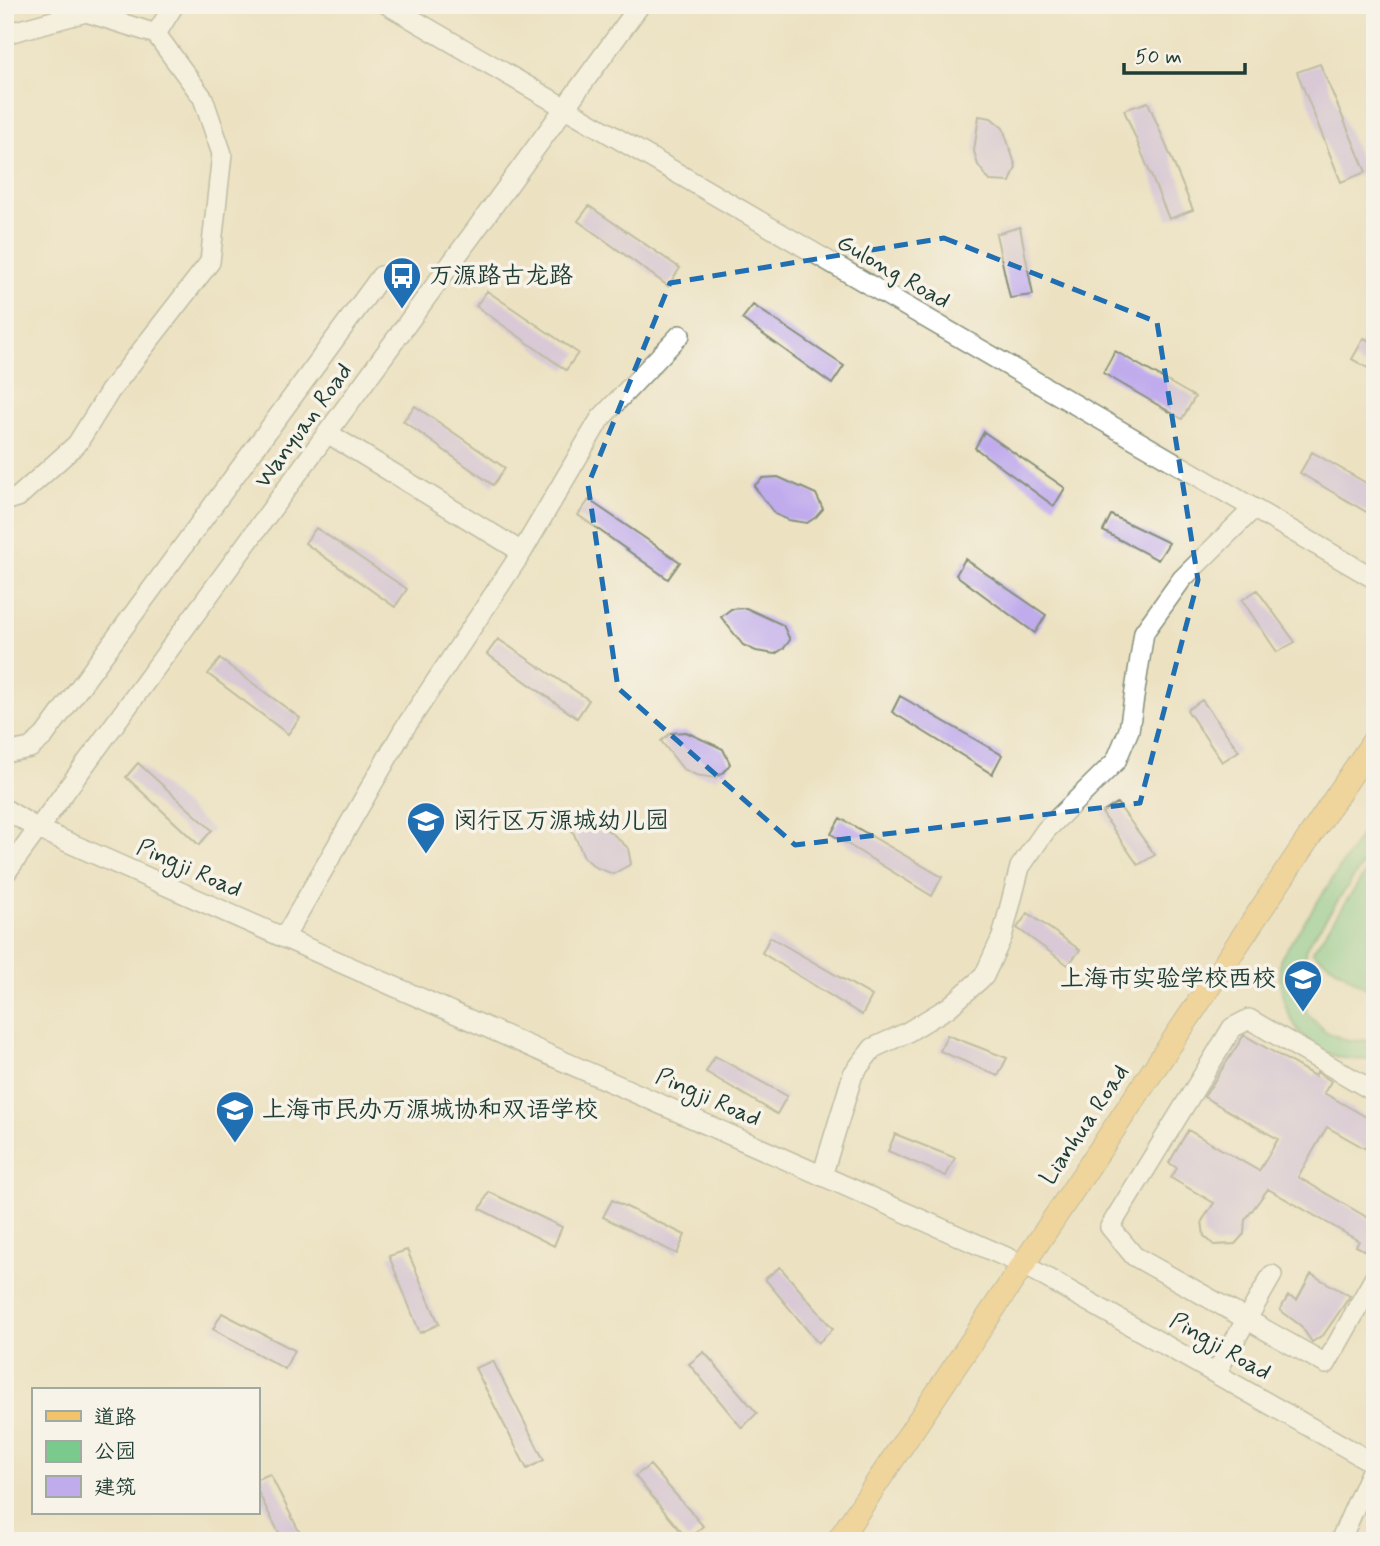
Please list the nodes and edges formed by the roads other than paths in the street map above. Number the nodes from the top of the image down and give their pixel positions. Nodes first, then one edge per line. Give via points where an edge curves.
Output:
1 (174, 5) edge
2 (388, 5) edge
3 (640, 5) edge
4 (5, 34) edge
5 (156, 34) junction
6 (565, 110) junction
7 (381, 276) dead end
8 (680, 335) dead end
9 (329, 434) junction
10 (5, 501) edge
11 (1254, 509) junction
12 (522, 552) junction
13 (1375, 579) edge
14 (1375, 739) edge
15 (5, 753) edge
16 (5, 809) edge
17 (38, 829) junction
18 (5, 874) edge
19 (284, 938) junction
20 (1375, 1092) edge
21 (822, 1176) junction
22 (1022, 1264) junction
23 (1272, 1275) dead end
24 (1375, 1277) edge
25 (1247, 1320) junction
26 (1216, 1373) junction
27 (1374, 1464) edge
28 (838, 1541) edge
29 (1340, 1541) edge

1 - 5 street
2 - 6 street, Gulong Road
3 - 6 street, Wanyuan Road
4 - 5 street via 86,12
5 - 10 street via 204,98 222,154 210,262 110,391 77,444 18,497
6 - 9 street, Wanyuan Road
6 - 11 street, Gulong Road
7 - 15 street via 44,736 30,748
8 - 12 street via 600,419
9 - 12 street
9 - 17 street, Wanyuan Road
11 - 13 street, Gulong Road
11 - 21 street via 1182,579 1144,632 1129,730 1116,761 1046,830 1020,867 1002,937 984,976 949,1007 873,1048 853,1074
12 - 19 street via 404,729
14 - 22 main road, Lianhua Road
16 - 17 street, Pingji Road
17 - 18 street, Wanyuan Road
17 - 19 street, Pingji Road
19 - 21 street, Pingji Road
20 - 25 street via 1250,1019 1241,1023 1232,1028 1110,1227 1134,1256
21 - 22 street, Pingji Road
22 - 26 street, Pingji Road
22 - 28 main road, Lianhua Road
23 - 25 street
24 - 25 street via 1326,1364
25 - 26 street
26 - 27 street, Pingji Road
27 - 29 street

